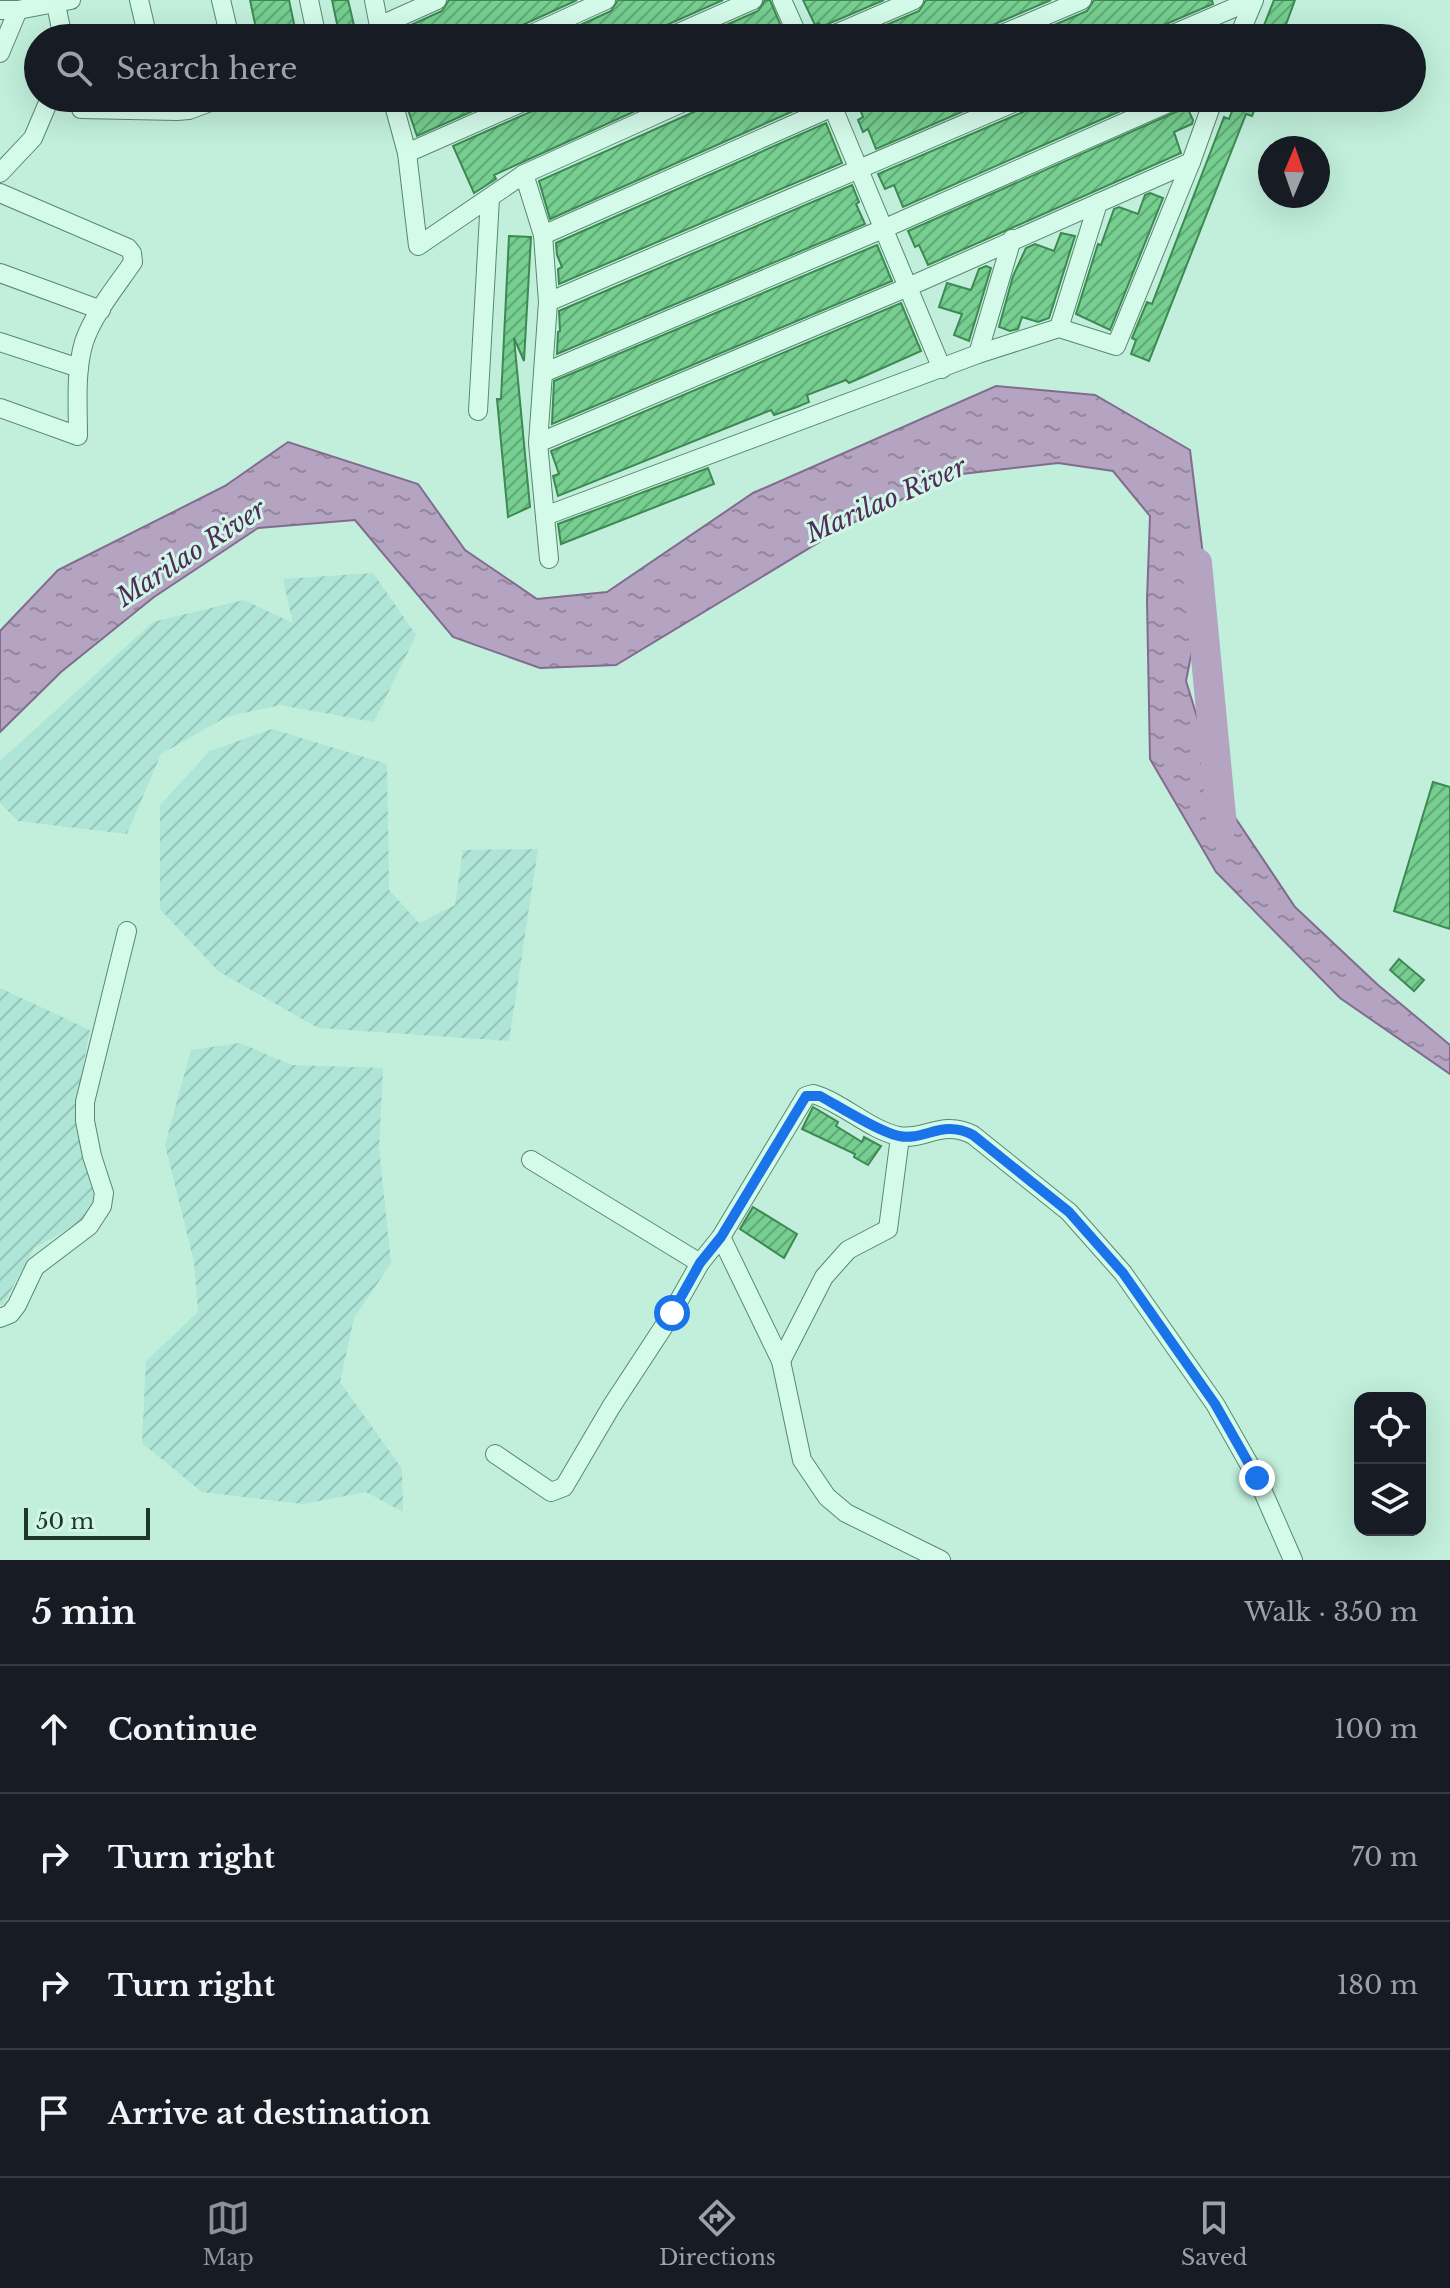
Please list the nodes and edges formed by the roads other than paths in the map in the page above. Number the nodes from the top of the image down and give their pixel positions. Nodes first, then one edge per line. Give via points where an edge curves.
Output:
1 (139, 0) edge
2 (221, 0) edge
3 (309, 0) edge
4 (374, 0) edge
5 (437, 0) edge
6 (606, 0) edge
7 (753, 0) edge
8 (782, 0) edge
9 (914, 0) edge
10 (1082, 0) edge
11 (1253, 0) edge
12 (61, 1) edge
13 (9, 10) edge
14 (62, 24) edge
15 (145, 24) edge
16 (227, 24) edge
17 (314, 24) edge
18 (378, 24) edge
19 (394, 24) edge
20 (554, 24) edge
21 (699, 24) edge
22 (793, 24) edge
23 (858, 24) edge
24 (1026, 24) edge
25 (1197, 24) edge
26 (1244, 24) edge
27 (0, 53) edge
28 (44, 112) edge
29 (396, 112) edge
30 (500, 112) edge
31 (662, 112) edge
32 (809, 112) edge
33 (835, 112) edge
34 (993, 112) edge
35 (1148, 112) edge
36 (1209, 112) edge
37 (407, 153) junction
38 (1191, 162) junction
39 (858, 170) junction
40 (0, 173) edge
41 (524, 174) junction
42 (0, 193) edge
43 (490, 198) junction
44 (1098, 203) junction
45 (883, 229) junction
46 (543, 235) junction
47 (1012, 239) junction
48 (0, 273) edge
49 (908, 287) junction
50 (548, 302) junction
51 (101, 310) junction
52 (1059, 328) junction
53 (0, 342) edge
54 (978, 354) junction
55 (79, 368) junction
56 (942, 369) junction
57 (543, 373) junction
58 (0, 408) edge
59 (478, 411) dead end
60 (538, 443) junction
61 (545, 516) junction
62 (549, 559) dead end
63 (127, 931) dead end
64 (900, 1137) junction
65 (531, 1160) dead end
66 (721, 1237) junction
67 (700, 1263) junction
68 (0, 1318) edge
69 (781, 1361) junction
70 (495, 1454) dead end
71 (941, 1560) edge
72 (1293, 1560) edge

1 - 15 street
2 - 16 street
3 - 17 street
4 - 18 street
5 - 19 street
6 - 20 street
7 - 21 street
8 - 22 street
9 - 23 street
10 - 24 street
11 - 25 street
11 - 26 street
12 - 13 street
12 - 14 street
13 - 27 street
28 - 40 street via 33,138
29 - 37 street
30 - 37 street
31 - 41 street
32 - 46 street
33 - 39 street
34 - 39 street
35 - 45 street
36 - 38 street
37 - 43 street via 418,246
38 - 44 street
38 - 52 street via 1116,346
39 - 45 street
39 - 50 street
41 - 43 street
41 - 46 street
42 - 51 street via 128,248 133,262
43 - 59 street
44 - 47 street
44 - 52 street
45 - 49 street
45 - 57 street
46 - 50 street
47 - 49 street
47 - 54 street
48 - 51 street
49 - 56 street
49 - 60 street
50 - 57 street
51 - 55 street via 88,332
52 - 54 street
53 - 55 street
54 - 56 street
55 - 58 street via 78,436
56 - 61 street
57 - 60 street
60 - 61 street
61 - 62 street
63 - 68 street via 85,1102 104,1193 102,1206 89,1226 35,1267 17,1305
64 - 66 street via 820,1096 806,1096
64 - 69 street via 888,1229 848,1250 824,1277
64 - 72 street via 962,1129 1069,1212 1123,1273 1215,1404 1257,1478
65 - 67 street
66 - 67 street
66 - 69 street
67 - 70 street via 564,1487 551,1492
69 - 71 street via 802,1460 827,1497 846,1513

